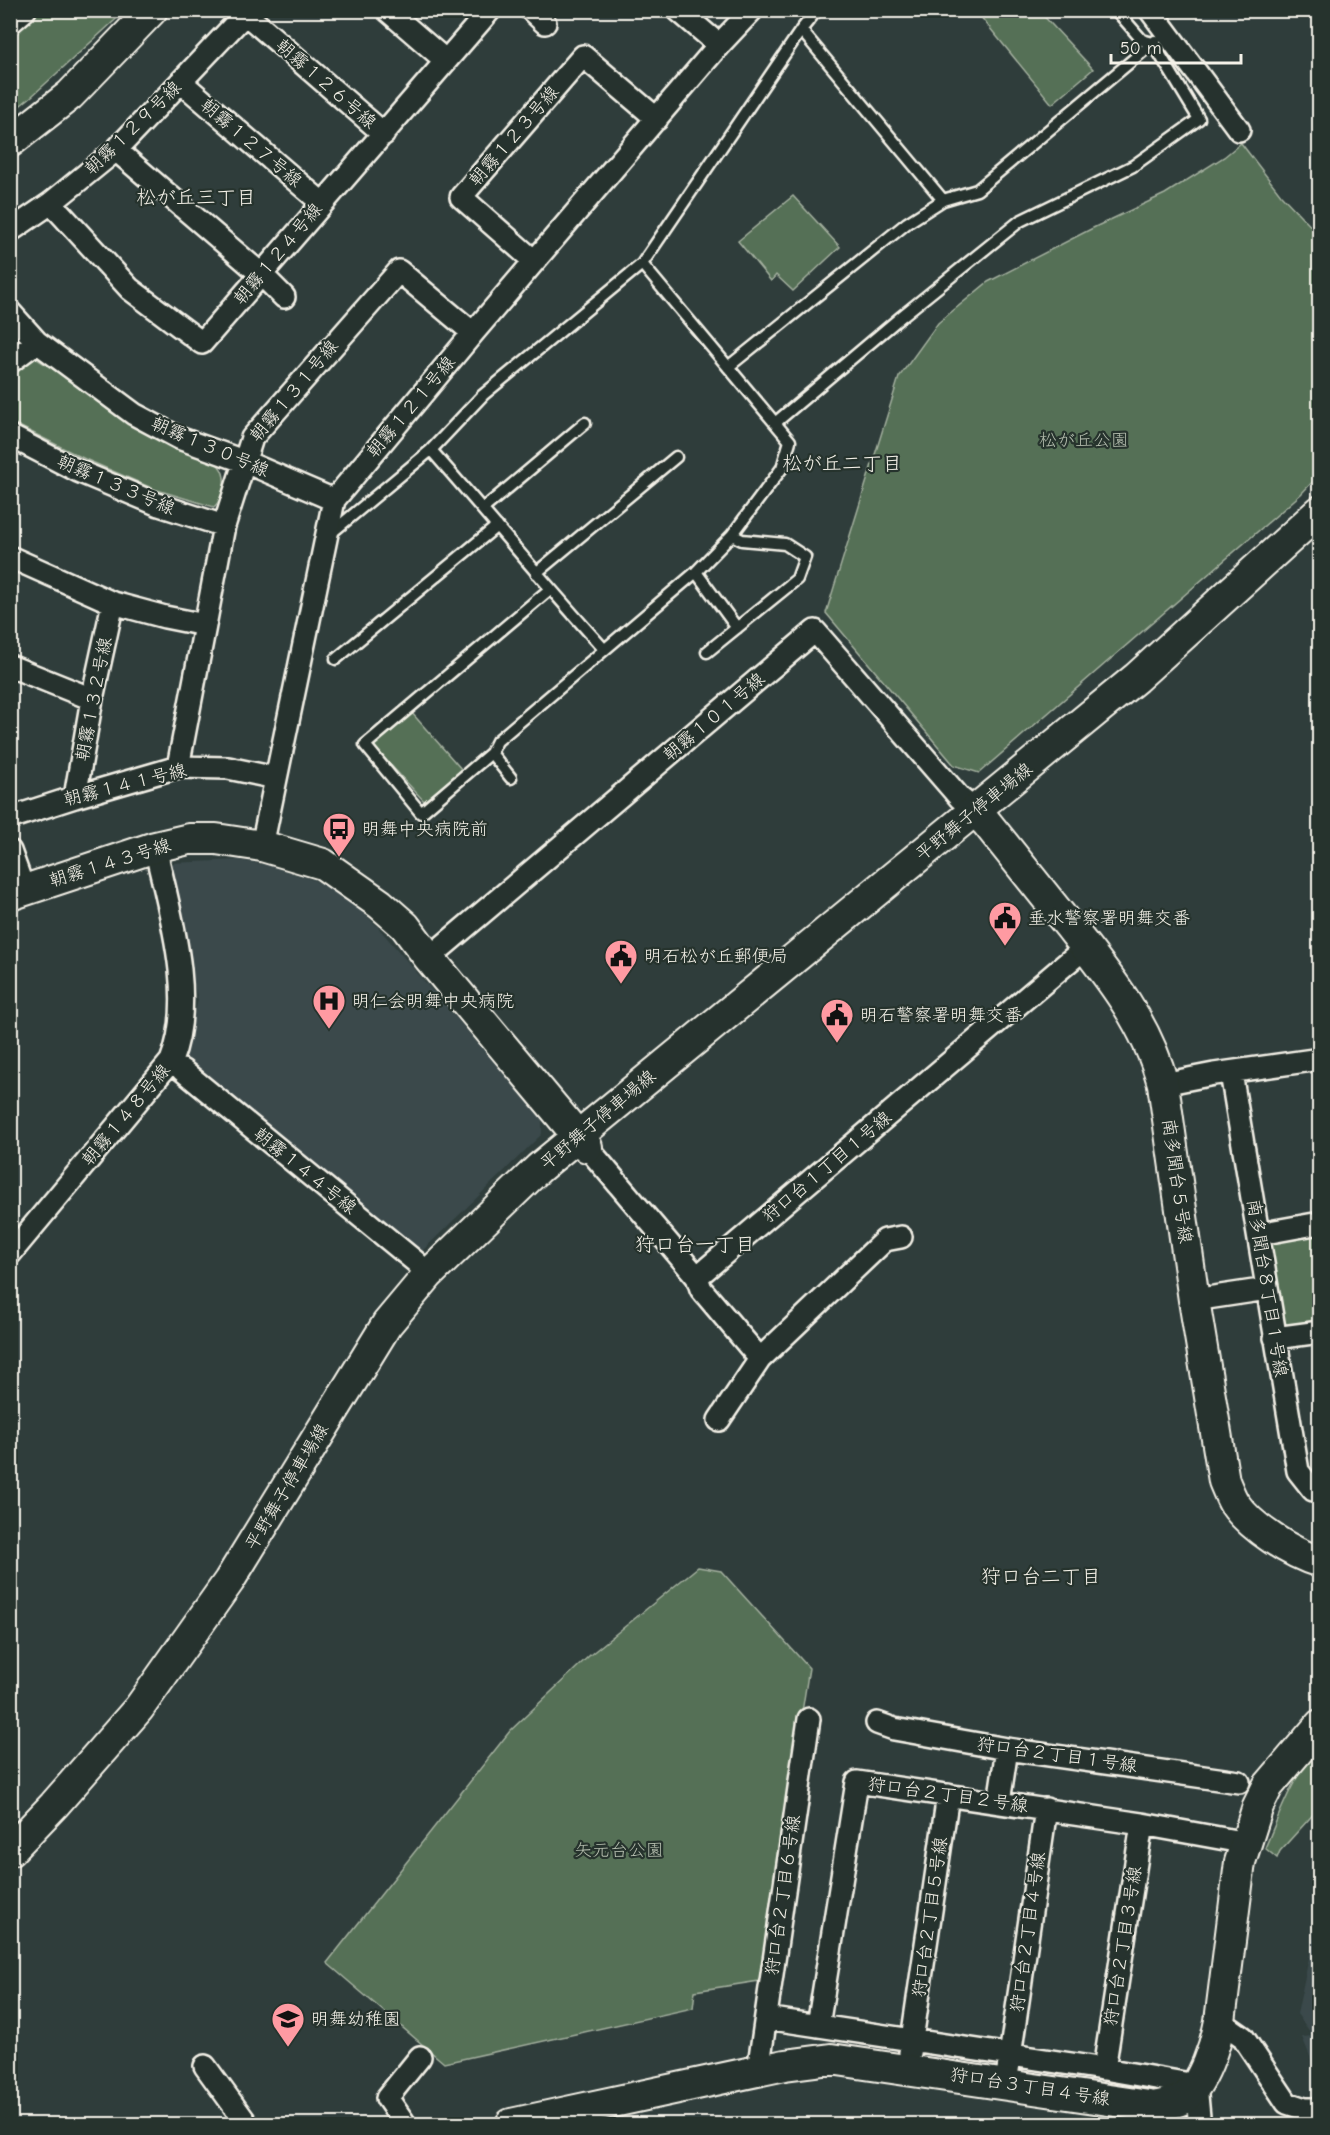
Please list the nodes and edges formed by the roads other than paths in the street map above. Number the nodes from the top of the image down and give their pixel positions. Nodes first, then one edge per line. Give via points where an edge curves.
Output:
1 (25, 10) edge
2 (152, 10) edge
3 (387, 10) edge
4 (490, 10) edge
5 (678, 10) edge
6 (752, 10) edge
7 (816, 10) edge
8 (1116, 10) edge
9 (1150, 10) edge
10 (243, 12) edge
11 (10, 23) edge
12 (801, 30) junction
13 (1160, 38) junction
14 (719, 45) junction
15 (446, 61) junction
16 (181, 82) junction
17 (657, 118) junction
18 (1239, 129) dead end
19 (384, 134) junction
20 (10, 142) edge
21 (116, 150) junction
22 (943, 200) junction
23 (51, 203) junction
24 (322, 203) junction
25 (10, 231) edge
26 (534, 261) junction
27 (642, 264) junction
28 (262, 275) junction
29 (284, 297) dead end
30 (10, 312) edge
31 (473, 333) junction
32 (37, 342) junction
33 (10, 362) edge
34 (728, 367) junction
35 (585, 423) dead end
36 (775, 423) junction
37 (10, 436) edge
38 (430, 450) junction
39 (676, 457) dead end
40 (243, 460) junction
41 (334, 500) junction
42 (483, 509) junction
43 (1320, 512) edge
44 (224, 526) junction
45 (497, 526) junction
46 (1320, 527) edge
47 (328, 536) junction
48 (732, 536) junction
49 (10, 557) edge
50 (696, 572) junction
51 (536, 573) junction
52 (550, 589) junction
53 (113, 603) junction
54 (205, 624) junction
55 (737, 628) junction
56 (603, 648) junction
57 (707, 652) dead end
58 (336, 659) dead end
59 (10, 666) edge
60 (92, 699) junction
61 (491, 753) junction
62 (178, 767) junction
63 (276, 778) junction
64 (511, 778) dead end
65 (75, 796) junction
66 (981, 816) junction
67 (10, 818) edge
68 (262, 846) junction
69 (155, 847) junction
70 (10, 851) edge
71 (17, 892) edge
72 (1086, 947) junction
73 (429, 958) junction
74 (1320, 1059) edge
75 (182, 1070) dead end
76 (1232, 1073) junction
77 (1163, 1084) junction
78 (583, 1141) junction
79 (1320, 1223) edge
80 (1259, 1234) junction
81 (901, 1237) dead end
82 (10, 1254) edge
83 (428, 1275) junction
84 (698, 1277) junction
85 (1267, 1289) junction
86 (1194, 1300) junction
87 (1320, 1332) edge
88 (1275, 1338) junction
89 (760, 1359) junction
90 (719, 1420) dead end
91 (1320, 1492) edge
92 (1320, 1562) edge
93 (809, 1719) dead end
94 (877, 1723) dead end
95 (1320, 1725) edge
96 (1007, 1749) junction
97 (1239, 1782) dead end
98 (948, 1795) junction
99 (999, 1802) junction
100 (1046, 1809) junction
101 (1142, 1824) junction
102 (1247, 1843) junction
103 (10, 1851) edge
104 (10, 1865) edge
105 (766, 2018) junction
106 (1220, 2021) junction
107 (818, 2026) junction
108 (912, 2039) junction
109 (420, 2057) dead end
110 (205, 2066) dead end
111 (907, 2069) junction
112 (1104, 2069) junction
113 (1008, 2070) junction
114 (758, 2071) junction
115 (1196, 2085) junction
116 (1320, 2109) edge
117 (247, 2124) edge
118 (405, 2124) edge
119 (511, 2124) edge
120 (1196, 2124) edge

1 - 11 street
2 - 20 main road via 70,95
3 - 15 street
4 - 15 street, 朝霧１２４号線
5 - 14 street
6 - 14 street, 朝霧１２１号線
7 - 12 lane
8 - 13 lane via 1142,40
9 - 13 street
10 - 16 street, 朝霧１２９号線
10 - 19 street, 朝霧１２６号線
12 - 22 lane
12 - 27 lane
13 - 18 street
13 - 22 lane via 977,190
13 - 36 lane via 1199,119 1133,166 1020,221
14 - 17 street, 朝霧１２１号線
15 - 19 street, 朝霧１２４号線
16 - 21 street, 朝霧１２９号線
16 - 24 street, 朝霧１２７号線
17 - 26 street, 朝霧１２１号線
17 - 26 street, 朝霧１２３号線 via 583,56 461,197
19 - 24 street, 朝霧１２４号線
21 - 23 street, 朝霧１２９号線
21 - 28 street
22 - 34 lane via 907,223
23 - 25 street, 朝霧１２９号線
23 - 28 street, 朝霧１２４号線 via 129,289 202,343
24 - 28 street, 朝霧１２４号線
26 - 31 street, 朝霧１２１号線
27 - 34 lane
27 - 38 lane via 483,395
28 - 29 street
30 - 32 street, 朝霧１３０号線
31 - 40 street, 朝霧１３１号線 via 399,271 330,336 252,438
31 - 41 street, 朝霧１２１号線
32 - 33 street
32 - 40 street, 朝霧１３０号線 via 134,414 179,438
34 - 36 lane
35 - 42 lane
36 - 48 lane via 790,441 782,468
37 - 44 street, 朝霧１３３号線 via 78,471 159,505
38 - 42 lane
38 - 47 lane
39 - 51 lane
40 - 41 street, 朝霧１３０号線
40 - 44 street, 朝霧１３１号線
41 - 47 street
42 - 45 lane
43 - 66 main road, 平野舞子停車場線
44 - 54 street, 朝霧１３１号線
45 - 51 lane
45 - 58 lane
46 - 66 main road, 平野舞子停車場線 via 1139,690
47 - 63 street
48 - 50 lane
48 - 55 lane via 785,544 806,557 797,579
49 - 53 street
50 - 55 lane
50 - 56 lane
51 - 52 lane
52 - 56 lane
52 - 61 lane via 365,745 421,813
53 - 54 street
53 - 60 street, 朝霧１３２号線
54 - 62 street, 朝霧１３１号線
55 - 57 lane
56 - 61 lane via 497,741
59 - 60 street
60 - 65 street, 朝霧１３２号線
61 - 64 lane
62 - 63 street, 朝霧１４１号線 via 228,768
62 - 65 street, 朝霧１４１号線
63 - 68 street
65 - 67 street, 朝霧１４１号線
66 - 72 main road, 南多聞台５号線
66 - 73 street, 朝霧１０１号線 via 960,798 815,631
66 - 78 main road, 平野舞子停車場線
68 - 69 main road, 朝霧１４３号線 via 189,839
68 - 73 main road, 朝霧１４３号線 via 323,864 405,926
69 - 71 main road, 朝霧１４３号線
69 - 82 street, 朝霧１４８号線 via 179,959 178,1043 171,1060
70 - 71 street
72 - 77 main road, 南多聞台５号線 via 1114,982 1139,1024 1156,1058
72 - 84 street, 狩口台１丁目１号線
73 - 78 main road, 朝霧１４３号線
74 - 76 street
75 - 83 street, 朝霧１４４号線
76 - 77 street
76 - 80 street, 南多聞台８丁目１号線
77 - 86 main road, 南多聞台５号線
78 - 83 main road, 平野舞子停車場線 via 539,1168
78 - 84 street
78 - 104 main road, 平野舞子停車場線 via 472,1245 405,1315 226,1614 93,1782
79 - 80 street
80 - 85 street, 南多聞台８丁目１号線
81 - 89 street via 885,1240
83 - 103 main road, 平野舞子停車場線 via 387,1324 229,1581 139,1708
84 - 89 street via 701,1290
85 - 86 street
85 - 88 street, 南多聞台８丁目１号線
86 - 92 main road, 南多聞台５号線 via 1224,1481 1234,1503 1284,1546
87 - 88 street
88 - 91 street, 南多聞台８丁目１号線 via 1298,1471 1313,1490
89 - 90 street
93 - 105 street, 狩口台２丁目６号線
94 - 96 street, 狩口台２丁目１号線
95 - 102 main road, 狩口台３丁目４号線 via 1268,1786
96 - 97 street, 狩口台２丁目１号線
96 - 99 street
98 - 99 street, 狩口台２丁目２号線
98 - 107 street, 狩口台２丁目２号線 via 857,1782
98 - 108 street, 狩口台２丁目５号線
99 - 100 street, 狩口台２丁目２号線
100 - 101 street, 狩口台２丁目２号線
100 - 113 street, 狩口台２丁目４号線
101 - 102 street, 狩口台２丁目２号線
101 - 112 street, 狩口台２丁目３号線
102 - 106 main road, 狩口台３丁目４号線 via 1240,1862
105 - 107 street
105 - 114 street, 狩口台２丁目６号線
106 - 115 main road, 狩口台３丁目４号線 via 1216,2043
106 - 116 street via 1243,2037 1287,2103
107 - 108 street
108 - 111 street, 狩口台２丁目５号線
108 - 113 street
109 - 118 street via 387,2098
110 - 117 street
111 - 113 main road, 狩口台３丁目４号線
111 - 114 main road, 狩口台３丁目４号線 via 831,2059
112 - 113 street
112 - 115 street
113 - 115 main road, 狩口台３丁目４号線 via 1156,2107 1183,2098
114 - 119 main road, 狩口台３丁目４号線
115 - 120 street

